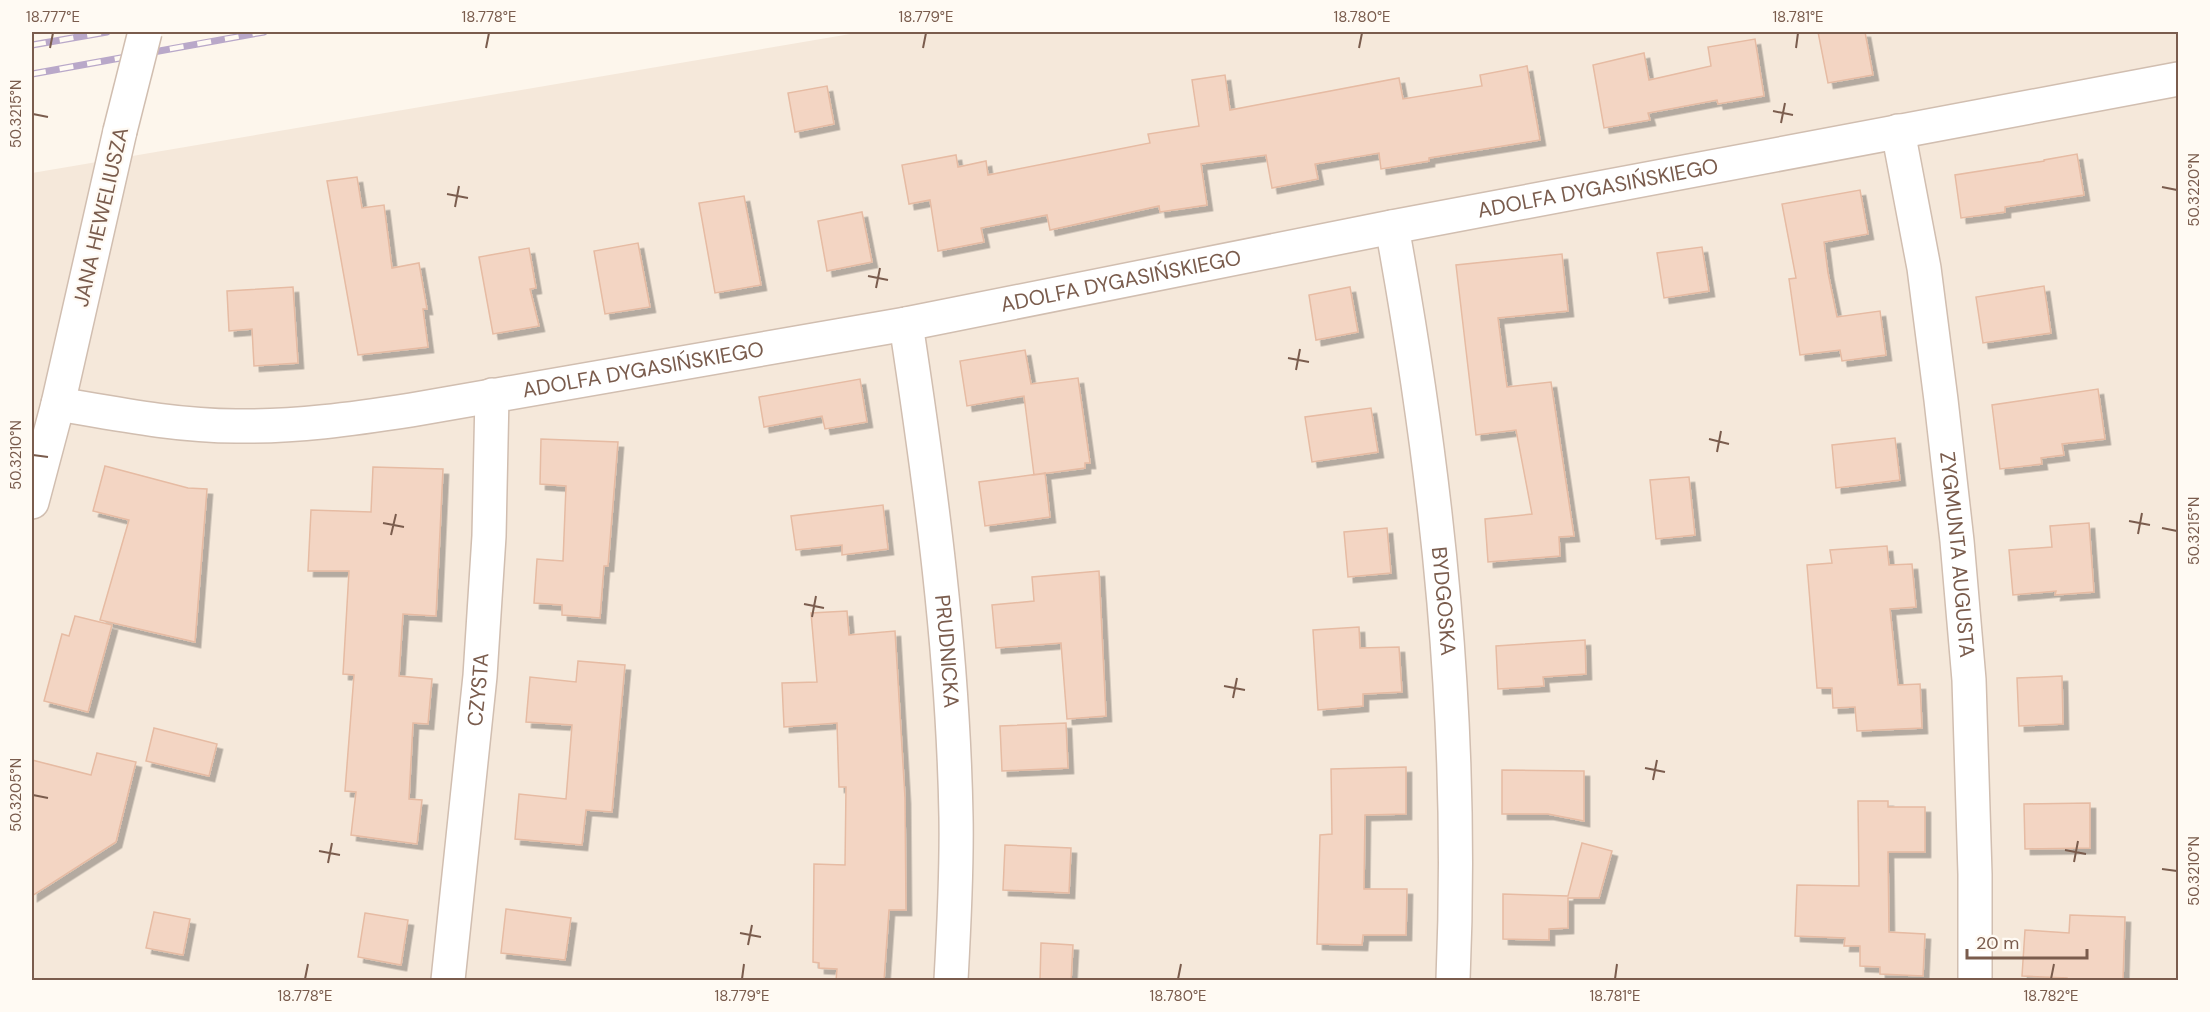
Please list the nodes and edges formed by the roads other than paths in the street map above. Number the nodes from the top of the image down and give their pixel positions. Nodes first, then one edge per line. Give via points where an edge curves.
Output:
1 (145, 32) edge
2 (2178, 79) edge
3 (1898, 131) junction
4 (1392, 227) junction
5 (906, 324) junction
6 (492, 395) junction
7 (58, 404) junction
8 (38, 454) edge
9 (32, 502) edge
10 (448, 981) edge
11 (951, 981) edge
12 (1453, 981) edge
13 (1975, 981) edge

1 - 7 street, JANA HEWELIUSZA, bridge
2 - 3 street, ADOLFA DYGASIŃSKIEGO
3 - 4 street, ADOLFA DYGASIŃSKIEGO
3 - 13 street, ZYGMUNTA AUGUSTA via 1924,268 1957,541 1969,680
4 - 5 street, ADOLFA DYGASIŃSKIEGO
4 - 12 street, BYDGOSKA via 1433,485 1446,614 1456,822
5 - 6 street, ADOLFA DYGASIŃSKIEGO
5 - 11 street, PRUDNICKA via 941,577 951,689 956,818
6 - 7 street, ADOLFA DYGASIŃSKIEGO via 339,421 244,426 125,415
6 - 10 street, CZYSTA via 489,536 480,676
7 - 8 street, JANA HEWELIUSZA
8 - 9 street, JANA HEWELIUSZA

